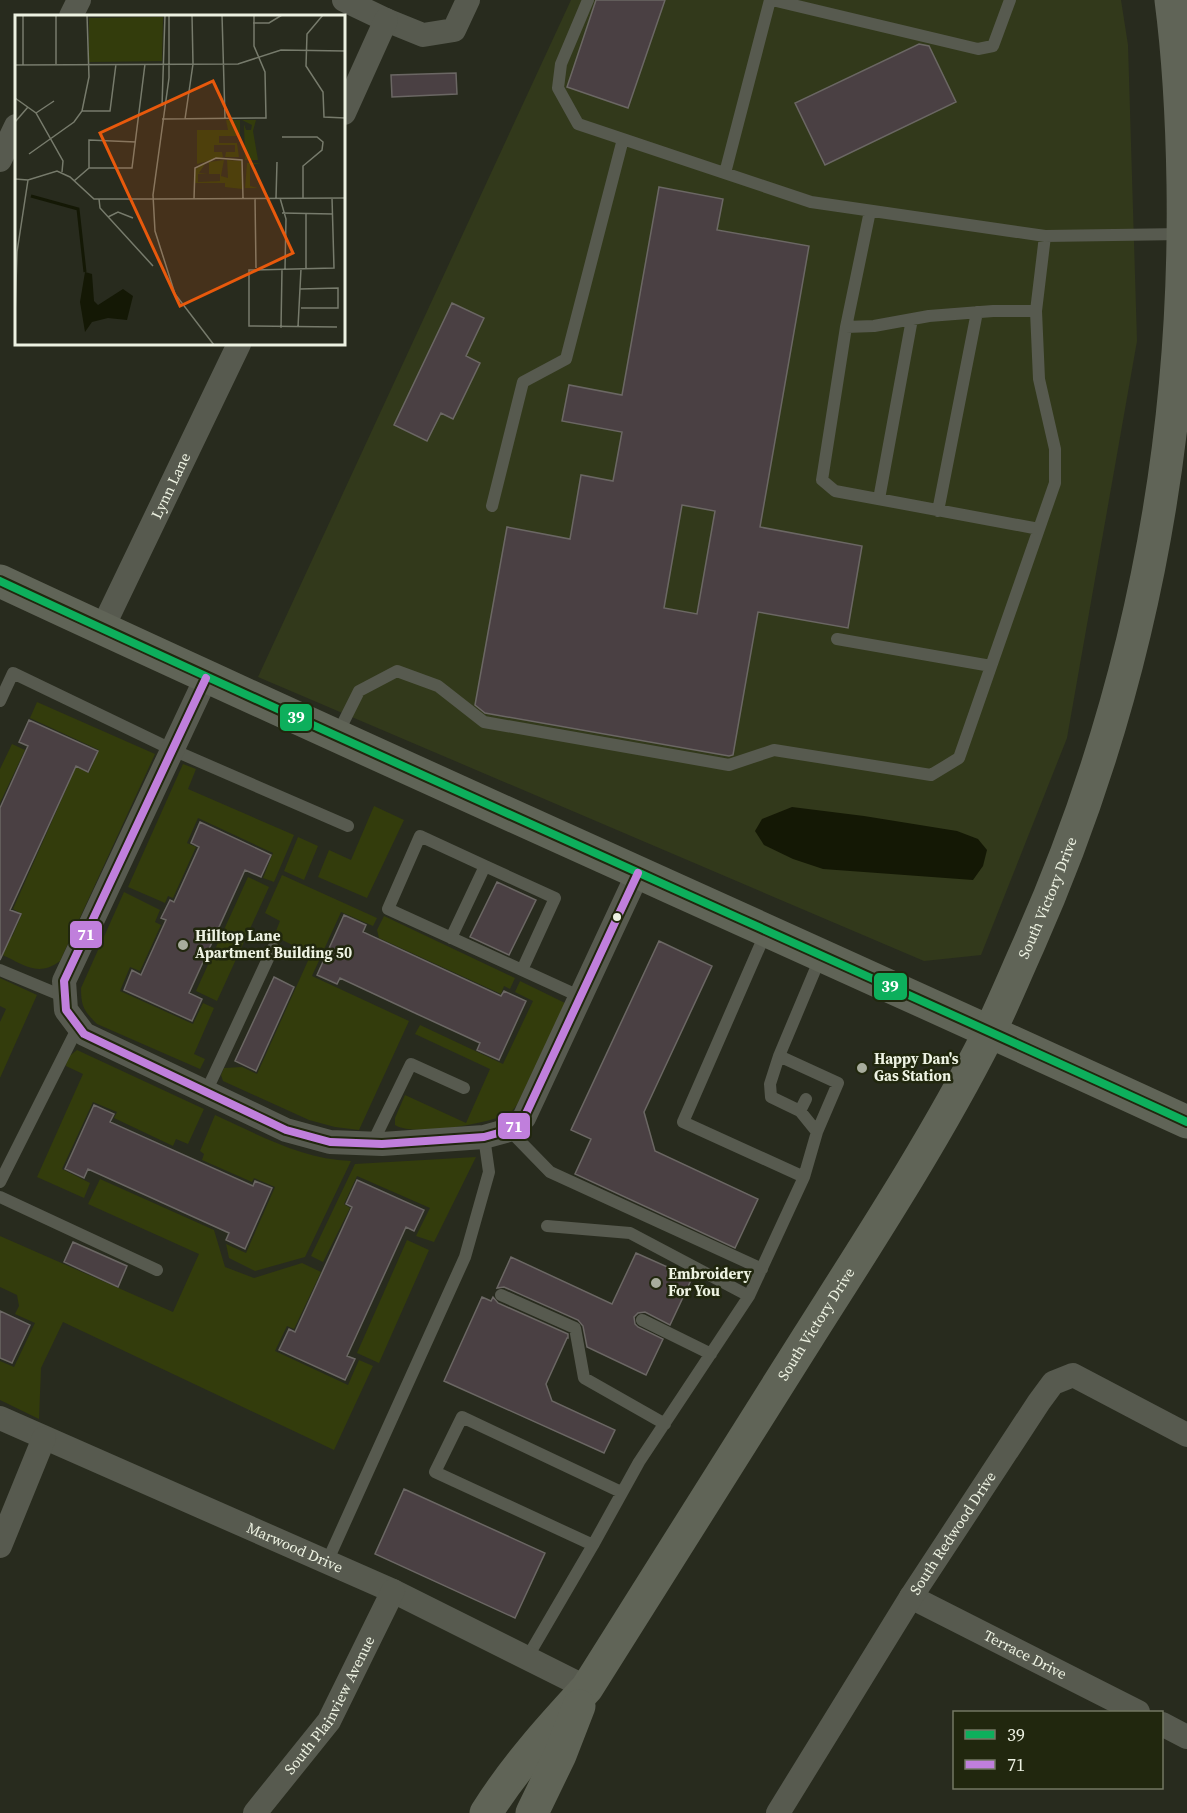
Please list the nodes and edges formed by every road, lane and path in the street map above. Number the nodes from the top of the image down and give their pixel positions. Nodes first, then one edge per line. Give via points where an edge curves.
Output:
1 (79, 0) edge
2 (344, 0) edge
3 (468, 0) edge
4 (588, 0) edge
5 (771, 0) edge
6 (1010, 0) edge
7 (1171, 0) edge
8 (72, 15) edge
9 (386, 20) junction
10 (345, 111) edge
11 (15, 128) edge
12 (623, 139) junction
13 (0, 160) edge
14 (725, 173) junction
15 (870, 211) junction
16 (1184, 234) junction
17 (1045, 236) junction
18 (1036, 311) junction
19 (977, 312) junction
20 (912, 319) junction
21 (846, 327) junction
22 (239, 345) edge
23 (879, 500) junction
24 (492, 506) dead end
25 (938, 511) junction
26 (1039, 529) junction
27 (0, 581) edge
28 (102, 629) junction
29 (837, 639) dead end
30 (991, 666) junction
31 (206, 678) junction
32 (0, 701) edge
33 (336, 736) junction
34 (173, 750) junction
35 (348, 826) dead end
36 (485, 866) junction
37 (638, 873) junction
38 (766, 930) junction
39 (451, 938) junction
40 (273, 948) dead end
41 (821, 955) junction
42 (0, 970) edge
43 (522, 970) junction
44 (65, 997) junction
45 (581, 997) junction
46 (78, 1027) junction
47 (990, 1031) junction
48 (779, 1056) junction
49 (464, 1088) dead end
50 (206, 1092) junction
51 (806, 1099) dead end
52 (800, 1111) junction
53 (1187, 1122) edge
54 (509, 1130) junction
55 (817, 1132) junction
56 (484, 1137) junction
57 (372, 1144) junction
58 (804, 1177) junction
59 (0, 1182) edge
60 (0, 1197) edge
61 (547, 1226) dead end
62 (762, 1269) junction
63 (157, 1270) dead end
64 (501, 1295) dead end
65 (750, 1296) junction
66 (642, 1320) dead end
67 (711, 1354) junction
68 (0, 1418) edge
69 (665, 1424) junction
70 (1187, 1435) edge
71 (44, 1438) junction
72 (621, 1492) junction
73 (593, 1545) junction
74 (0, 1546) edge
75 (327, 1562) junction
76 (393, 1591) junction
77 (911, 1597) junction
78 (527, 1658) junction
79 (587, 1688) junction
80 (1134, 1711) edge
81 (1163, 1725) edge
82 (1187, 1737) edge
83 (255, 1813) edge
84 (486, 1813) edge
85 (532, 1813) edge
86 (778, 1813) edge

1 - 8 street
2 - 9 street
3 - 9 street via 454,30 423,35
4 - 12 lane via 561,64 558,88 578,124
5 - 6 lane via 978,49 993,46
5 - 14 lane
7 - 16 main road, South Victory Drive via 1178,46
9 - 10 street
11 - 13 street
12 - 14 lane
12 - 24 lane via 566,359 523,382
14 - 15 lane via 811,202
15 - 17 lane
15 - 21 lane
16 - 17 lane
16 - 47 main road, South Victory Drive via 1175,405 1166,480 1139,619 1085,806
17 - 18 lane
18 - 19 lane
18 - 26 lane via 1039,379 1055,450 1055,483
19 - 20 lane
19 - 25 lane
20 - 21 lane
20 - 23 lane
21 - 23 lane via 822,480 835,491
22 - 28 street, Lynn Lane
23 - 25 lane
25 - 26 lane
26 - 30 lane
27 - 28 main road
28 - 31 main road
29 - 30 lane
30 - 33 lane via 959,758 931,775 774,750 729,765 484,722 438,686 397,671 359,691
31 - 33 main road
31 - 34 street
32 - 34 lane via 13,673
33 - 37 main road
34 - 35 lane
34 - 44 street via 64,981
36 - 39 lane
36 - 39 lane via 420,836 388,909
36 - 43 lane via 555,897
37 - 38 main road
37 - 45 street
38 - 41 main road
38 - 58 lane via 683,1122
39 - 43 lane
40 - 50 lane
41 - 47 main road
41 - 48 lane
42 - 44 lane
43 - 45 lane
44 - 46 street via 66,1010
45 - 54 street via 524,1119
46 - 50 street via 84,1034
46 - 59 lane
47 - 53 main road
47 - 79 main road, South Victory Drive via 922,1156
48 - 52 lane via 770,1084 771,1097
48 - 55 lane via 838,1083
49 - 57 lane via 411,1064
50 - 57 street via 286,1130 330,1142
51 - 52 lane
52 - 55 lane
54 - 56 street
54 - 62 lane via 550,1173
55 - 58 lane
56 - 57 street
56 - 75 lane via 489,1172 465,1257
58 - 62 lane
60 - 63 lane
61 - 65 lane via 630,1233
62 - 65 lane
64 - 69 lane via 575,1328 584,1378
65 - 67 lane
66 - 67 lane
67 - 69 lane
68 - 71 street, Marwood Drive
69 - 72 lane
70 - 77 street, South Redwood Drive via 1074,1375 1053,1383
71 - 74 street
71 - 75 street, Marwood Drive
72 - 73 lane
72 - 73 lane via 462,1417 435,1472
73 - 78 lane
75 - 76 street, Marwood Drive
76 - 78 street, Marwood Drive
76 - 83 street, South Plainview Avenue via 329,1721
77 - 80 street, Terrace Drive
77 - 86 street, South Redwood Drive
78 - 79 street, Marwood Drive
79 - 84 main road, South Victory Drive via 536,1743
79 - 85 main road, South Victory Drive
81 - 82 street

